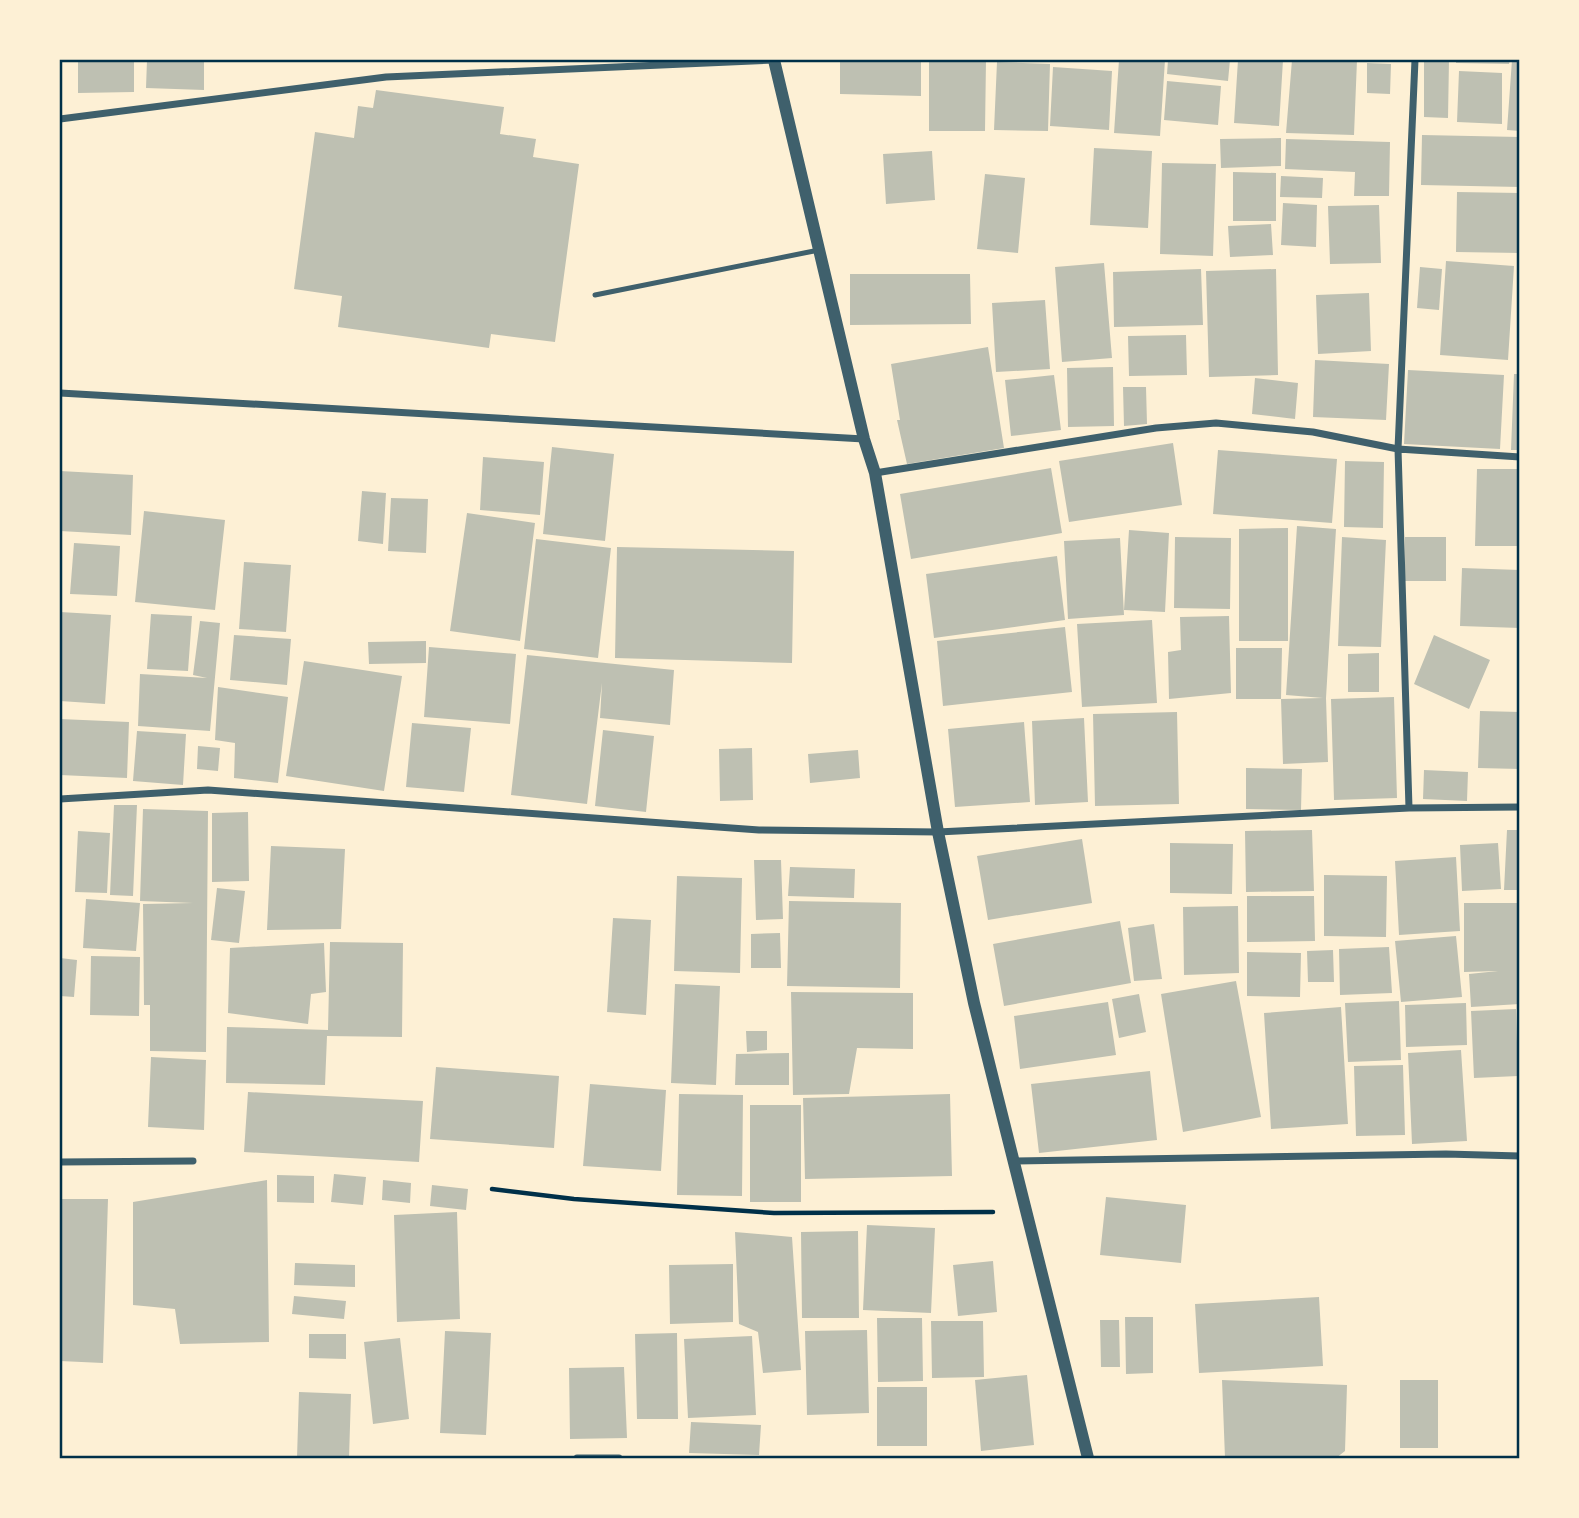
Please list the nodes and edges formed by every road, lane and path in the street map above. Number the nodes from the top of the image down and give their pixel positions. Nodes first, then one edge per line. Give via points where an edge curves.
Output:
1 (774, 60) edge
2 (1415, 60) edge
3 (60, 119) edge
4 (819, 250) junction
5 (595, 295) dead end
6 (60, 393) edge
7 (864, 439) junction
8 (1398, 449) junction
9 (1520, 457) edge
10 (875, 473) junction
11 (60, 799) edge
12 (1520, 807) edge
13 (1409, 808) junction
14 (938, 832) junction
15 (1520, 1156) edge
16 (193, 1161) dead end
17 (1013, 1161) junction
18 (60, 1162) edge
19 (492, 1189) dead end
20 (1026, 1212) junction
21 (580, 1458) edge
22 (619, 1458) edge
23 (1088, 1458) edge

1 - 3 street via 386,77
1 - 4 street
2 - 8 street
4 - 5 lane
4 - 7 street
6 - 7 street
7 - 10 street
8 - 9 street
8 - 10 street via 1313,432 1216,423 1156,428
8 - 13 street
10 - 14 street
11 - 14 street via 208,790 759,830
12 - 13 street
13 - 14 street
14 - 17 street
15 - 17 street
16 - 18 street
17 - 20 street
19 - 20 path via 774,1213
20 - 23 street
21 - 22 street

